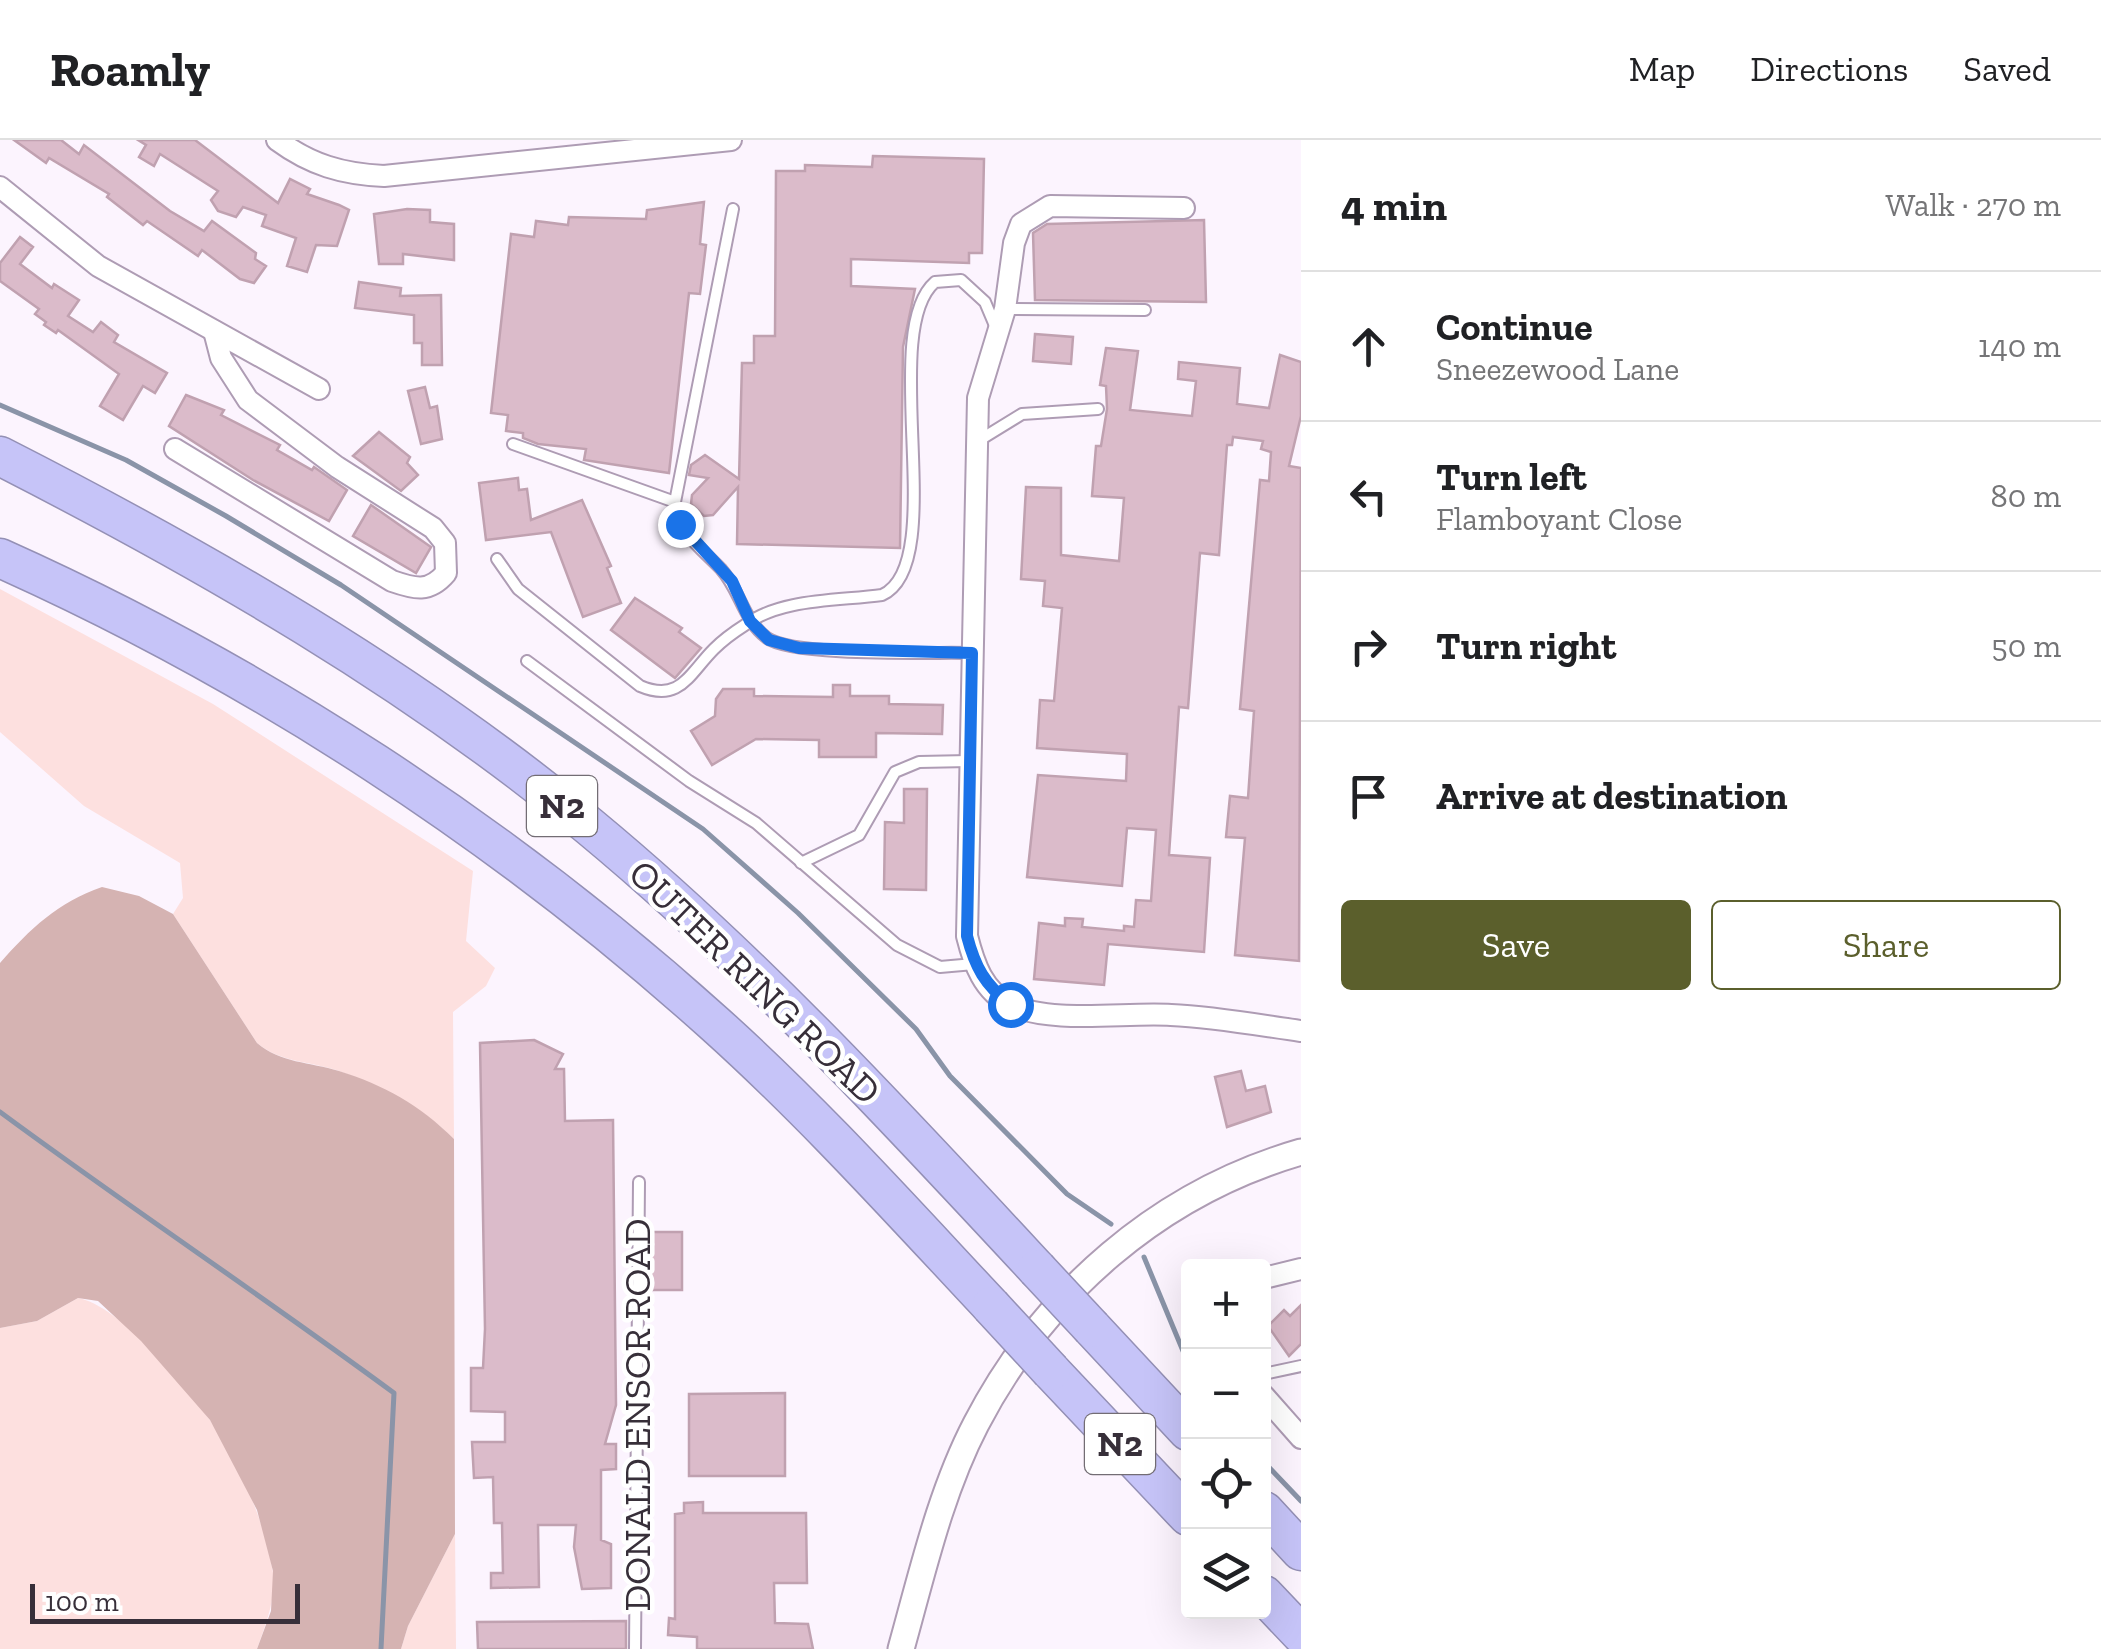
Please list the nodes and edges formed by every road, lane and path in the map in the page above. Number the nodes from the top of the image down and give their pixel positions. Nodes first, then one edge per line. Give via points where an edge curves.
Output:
1 (277, 140) edge
2 (731, 140) edge
3 (0, 188) edge
4 (1184, 208) dead end
5 (733, 209) dead end
6 (1005, 309) junction
7 (1145, 310) dead end
8 (214, 331) junction
9 (998, 334) junction
10 (320, 389) dead end
11 (1098, 409) dead end
12 (977, 442) junction
13 (513, 444) dead end
14 (175, 450) dead end
15 (0, 456) edge
16 (676, 502) junction
17 (0, 558) edge
18 (497, 560) dead end
19 (750, 621) junction
20 (972, 653) junction
21 (527, 661) dead end
22 (969, 760) junction
23 (801, 862) junction
24 (974, 964) junction
25 (1301, 1031) edge
26 (1301, 1152) edge
27 (639, 1182) dead end
28 (1301, 1268) edge
29 (1271, 1276) edge
30 (1301, 1366) edge
31 (1271, 1372) edge
32 (1271, 1404) edge
33 (1181, 1423) edge
34 (1301, 1438) edge
35 (1181, 1509) edge
36 (1271, 1519) edge
37 (1301, 1551) edge
38 (1271, 1602) edge
39 (1301, 1634) edge
40 (636, 1649) edge
41 (902, 1649) edge

1 - 2 street via 330,169 384,176
3 - 8 street via 98,266
4 - 6 street via 1050,206 1032,214 1014,243
5 - 16 lane
6 - 7 lane
6 - 9 street
8 - 10 street
8 - 14 street via 226,367 248,400 349,476 433,528 445,544 446,572 429,588 392,581
9 - 12 street via 982,374
9 - 19 lane via 986,302 961,280 935,282 919,304 911,536 902,581 882,595 801,604
11 - 12 lane via 1022,414
12 - 20 street
13 - 16 lane
15 - 33 highway, OUTER RING ROAD / N2, bridge via 157,538 321,636 588,826 855,1074
16 - 19 lane via 680,524 732,581
17 - 35 highway, OUTER RING ROAD / N2, bridge via 159,635 386,772 637,955 798,1102
18 - 19 lane via 518,589 656,693 681,687
19 - 20 lane via 769,640 799,648
20 - 22 street
21 - 23 lane
22 - 23 lane via 919,762 895,772 859,835
22 - 24 street via 966,911
23 - 24 lane via 897,945 940,967
24 - 25 street via 1010,1004 1037,1012 1170,1014
26 - 41 street via 1204,1190 1145,1224 1092,1269 1011,1364 948,1489
27 - 40 lane, DONALD ENSOR ROAD
28 - 29 street
30 - 31 lane
32 - 34 street
36 - 37 highway
38 - 39 highway

